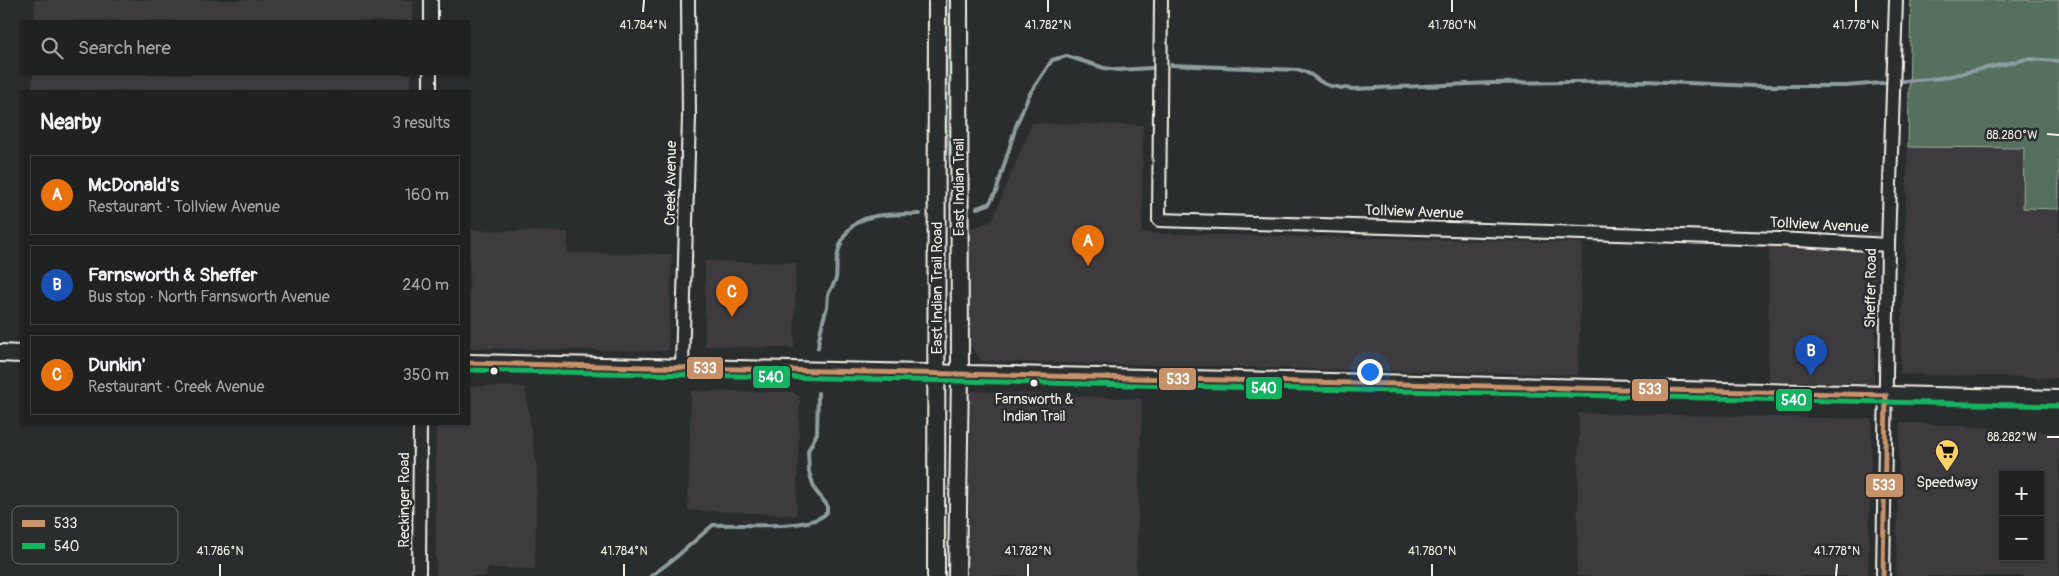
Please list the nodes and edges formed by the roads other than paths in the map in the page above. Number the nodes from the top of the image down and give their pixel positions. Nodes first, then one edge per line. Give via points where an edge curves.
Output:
1 (431, 0) edge
2 (688, 0) edge
3 (937, 0) edge
4 (959, 0) edge
5 (1162, 0) edge
6 (1896, 0) edge
7 (431, 20) edge
8 (430, 75) edge
9 (430, 90) edge
10 (1888, 245) junction
11 (0, 353) edge
12 (20, 354) edge
13 (470, 363) edge
14 (682, 367) junction
15 (937, 373) junction
16 (960, 374) junction
17 (1886, 395) junction
18 (2059, 399) edge
19 (420, 425) edge
20 (420, 576) edge
21 (936, 576) edge
22 (957, 576) edge
23 (1883, 576) edge

1 - 7 street
2 - 14 street, Creek Avenue via 689,117
3 - 15 main road, East Indian Trail Road
4 - 16 main road, East Indian Trail
5 - 10 street, Tollview Avenue via 1159,220
6 - 10 street, Sheffer Road
8 - 9 street
10 - 17 street, Sheffer Road
11 - 12 main road
13 - 14 main road
14 - 15 main road
15 - 16 main road
15 - 21 main road, East Indian Trail Road
16 - 17 main road
16 - 22 main road
17 - 18 main road
17 - 23 street, Sheffer Road
19 - 20 street, Reckinger Road

